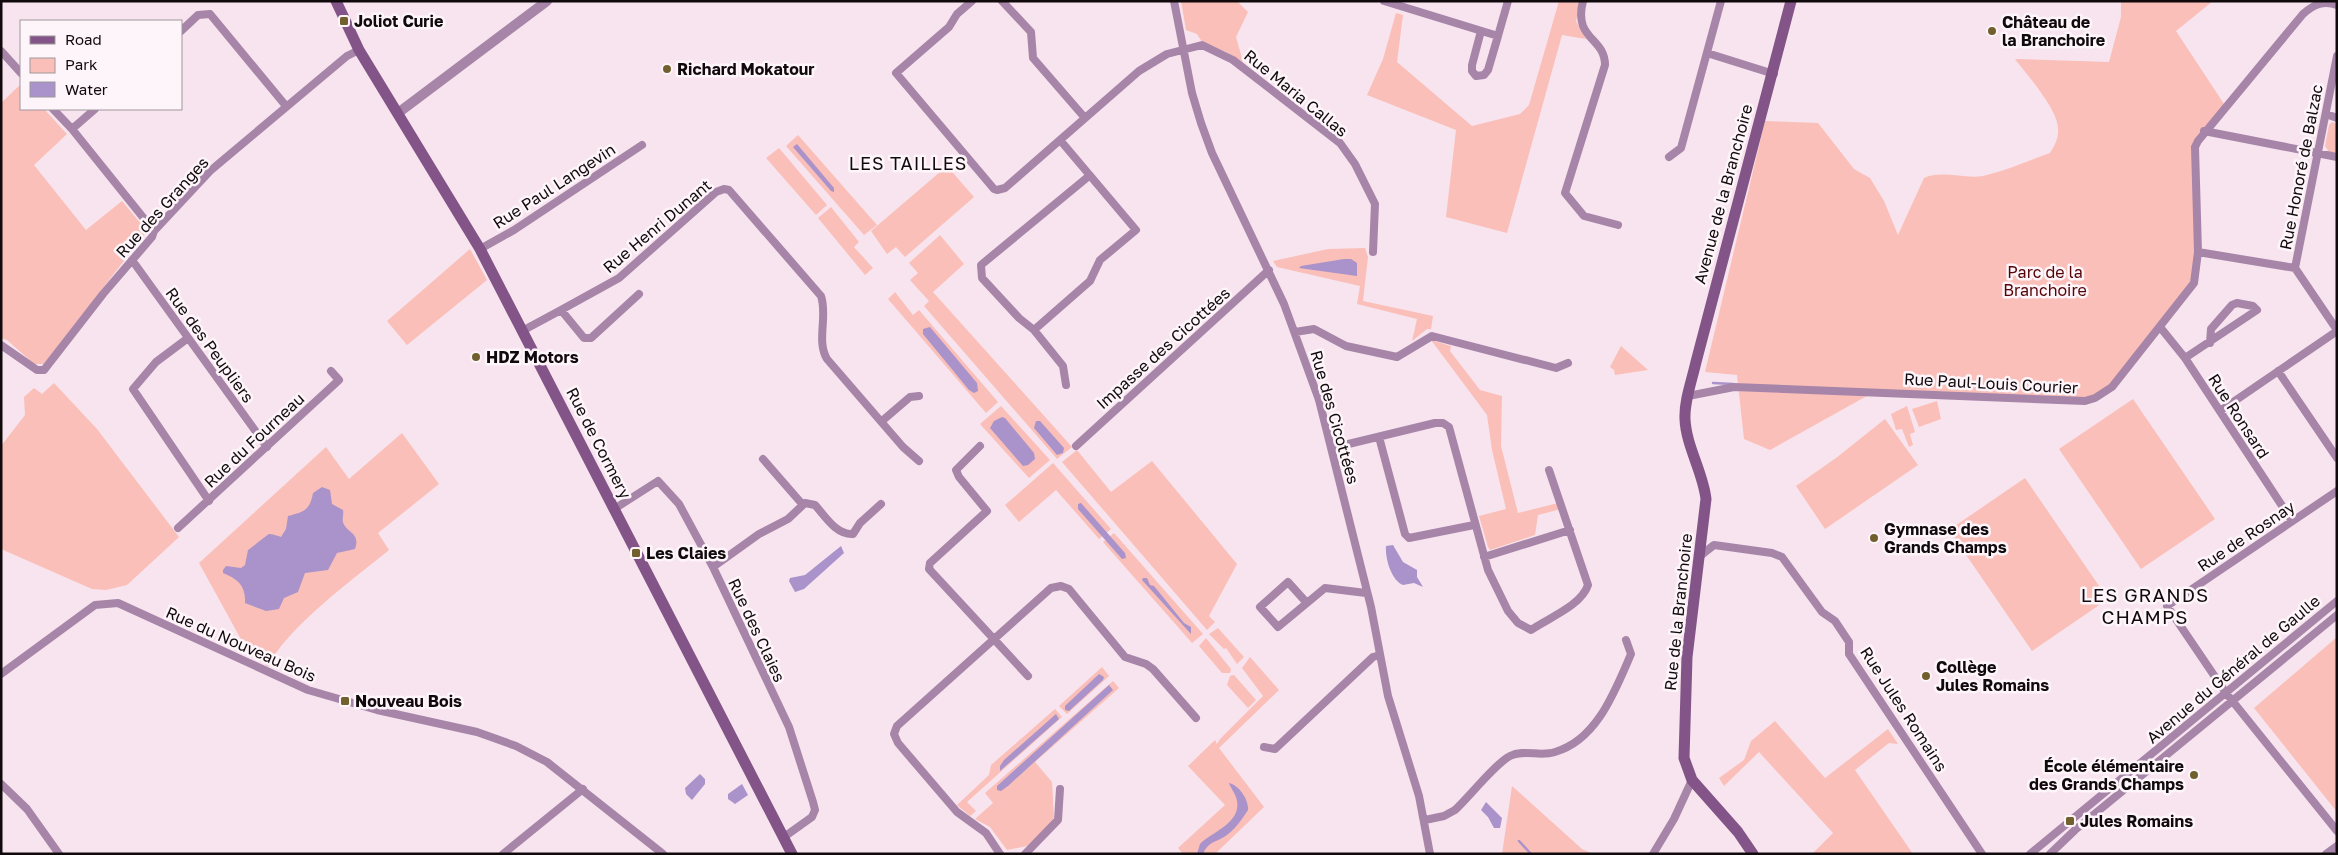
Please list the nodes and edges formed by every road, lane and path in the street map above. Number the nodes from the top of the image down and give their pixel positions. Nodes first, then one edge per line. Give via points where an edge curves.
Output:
1 (336, 1) edge
2 (547, 1) edge
3 (972, 1) edge
4 (1002, 1) edge
5 (1174, 1) edge
6 (1384, 1) edge
7 (1508, 1) edge
8 (1583, 1) edge
9 (1720, 1) edge
10 (1791, 1) edge
11 (1394, 2) edge
12 (2337, 5) edge
13 (182, 30) edge
14 (1482, 31) junction
15 (1498, 36) junction
16 (359, 50) junction
17 (1183, 50) junction
18 (1, 51) edge
19 (1707, 53) junction
20 (2337, 56) edge
21 (20, 72) edge
22 (1773, 73) junction
23 (286, 106) junction
24 (54, 110) edge
25 (94, 110) edge
26 (398, 113) junction
27 (2326, 114) junction
28 (1085, 118) junction
29 (2337, 118) edge
30 (72, 130) junction
31 (2204, 131) junction
32 (1060, 140) junction
33 (642, 145) dead end
34 (2318, 153) junction
35 (1669, 157) dead end
36 (2337, 157) edge
37 (1089, 176) junction
38 (1618, 225) dead end
39 (154, 231) junction
40 (480, 249) junction
41 (1373, 252) dead end
42 (2198, 252) junction
43 (132, 260) junction
44 (2295, 268) junction
45 (1269, 270) junction
46 (639, 294) dead end
47 (561, 310) junction
48 (2160, 327) junction
49 (1034, 330) junction
50 (522, 331) junction
51 (2337, 331) edge
52 (1295, 332) junction
53 (188, 338) junction
54 (2210, 343) junction
55 (1, 345) edge
56 (2185, 358) junction
57 (1568, 363) dead end
58 (332, 371) dead end
59 (2278, 371) junction
60 (1066, 385) dead end
61 (919, 396) dead end
62 (1688, 396) junction
63 (2220, 412) junction
64 (882, 421) junction
65 (1379, 437) junction
66 (980, 446) dead end
67 (1076, 446) dead end
68 (267, 447) junction
69 (1332, 448) junction
70 (2337, 458) edge
71 (763, 459) dead end
72 (919, 461) dead end
73 (1549, 470) dead end
74 (2337, 491) edge
75 (209, 501) junction
76 (881, 504) dead end
77 (803, 505) junction
78 (614, 509) junction
79 (2292, 522) junction
80 (1474, 525) junction
81 (178, 528) dead end
82 (1570, 530) junction
83 (1700, 556) junction
84 (1484, 557) junction
85 (713, 567) junction
86 (1366, 593) junction
87 (2337, 601) edge
88 (1306, 602) junction
89 (2337, 615) edge
90 (995, 640) junction
91 (1626, 640) dead end
92 (1380, 655) junction
93 (1, 674) edge
94 (1028, 676) dead end
95 (2226, 692) junction
96 (2232, 701) junction
97 (1196, 718) dead end
98 (1264, 747) dead end
99 (1692, 780) junction
100 (1, 784) edge
101 (583, 789) junction
102 (1060, 789) dead end
103 (1424, 820) junction
104 (2337, 831) edge
105 (784, 837) junction
106 (2337, 846) edge
107 (59, 854) edge
108 (503, 854) edge
109 (662, 854) edge
110 (792, 854) edge
111 (1000, 854) edge
112 (1026, 854) edge
113 (1430, 854) edge
114 (1653, 854) edge
115 (1753, 854) edge
116 (1982, 854) edge
117 (2030, 854) edge
118 (2050, 854) edge
119 (2326, 854) edge

1 - 16 main road, Rue de Cormery
2 - 26 street
3 - 32 street, Rue Maria Callas via 949,28 896,73 991,187 997,190 1005,188
4 - 28 street via 1031,32 1033,58
5 - 17 street, Rue des Cicottées
6 - 11 street
7 - 15 street
8 - 38 street via 1581,23 1602,53 1605,66 1565,193 1584,216
9 - 19 street
10 - 22 main road, Avenue de la Branchoire
11 - 14 street
12 - 31 street, Rue Paul-Louis Courier via 2319,3 2303,14
13 - 23 street via 198,16 210,14
14 - 15 street
14 - 15 street via 1472,68 1476,76 1484,76 1488,70
16 - 23 street, Rue des Granges via 347,56
16 - 26 main road, Rue de Cormery
17 - 28 street, Rue Maria Callas via 1167,54 1139,71
17 - 41 street, Rue Maria Callas via 1202,45 1233,60 1340,143 1374,204
17 - 45 street, Rue des Cicottées via 1192,93 1212,153
18 - 21 street
19 - 22 street
19 - 35 street via 1681,148
20 - 27 street, Rue Honoré de Balzac
22 - 62 main road, Avenue de la Branchoire
23 - 39 street, Rue des Granges via 210,171
24 - 30 street
25 - 30 street
26 - 40 main road, Rue de Cormery
27 - 29 street
27 - 34 street, Rue Honoré de Balzac
28 - 32 street, Rue Maria Callas
30 - 39 street
31 - 34 street
31 - 42 street, Rue Paul-Louis Courier via 2195,147
32 - 37 street
33 - 40 street, Rue Paul Langevin
34 - 36 street
34 - 44 street, Rue Honoré de Balzac
37 - 49 street via 1136,230 1100,260 1090,282
37 - 49 street via 981,265 982,278
39 - 43 street, Rue des Granges
40 - 50 main road, Rue de Cormery
42 - 44 street
42 - 48 street, Rue Paul-Louis Courier via 2194,283
43 - 53 street, Rue des Peupliers
43 - 55 street, Rue des Granges via 44,370 37,370
44 - 51 street, Rue Honoré de Balzac
45 - 52 street, Rue des Cicottées
45 - 67 street, Impasse des Cicottées
46 - 47 street via 587,340
47 - 50 street
47 - 64 street, Rue Henri Dunant via 619,278 716,192 730,190 818,292 825,310 824,354
48 - 56 street, Rue Ronsard
48 - 62 street, Rue Paul-Louis Courier via 2112,387 2084,401 1734,387
49 - 60 street via 1063,366
50 - 78 main road, Rue de Cormery
51 - 59 street
52 - 57 street via 1314,329 1346,346 1397,357 1432,336 1556,368
52 - 69 street, Rue des Cicottées
53 - 68 street, Rue des Peupliers
53 - 75 street via 156,362 133,389
54 - 54 street via 2226,332 2257,310 2253,306 2232,305 2211,329
54 - 56 street
56 - 63 street, Rue Ronsard
58 - 68 street, Rue du Fourneau via 339,380
59 - 63 street
59 - 70 street
61 - 64 street via 910,398
62 - 83 main road, Rue de la Branchoire via 1686,424 1706,499
63 - 79 street, Rue Ronsard
64 - 72 street, Rue Henri Dunant
65 - 69 street
65 - 80 street via 1405,534 1409,538
65 - 80 street via 1435,424 1443,423 1449,427
66 - 90 street via 956,470 958,477 987,511 930,563 929,569
68 - 75 street, Rue du Fourneau
69 - 86 street, Rue des Cicottées
71 - 77 street
73 - 82 street
74 - 79 street, Rue de Rosnay
75 - 81 street, Rue du Fourneau
76 - 77 street via 852,534 837,529 814,505
77 - 85 street via 788,519 759,534
78 - 85 street, Rue des Claies via 654,482 662,484 679,504
78 - 105 main road, Rue de Cormery
79 - 95 street, Rue de Rosnay via 2167,606
80 - 84 street
82 - 84 street
82 - 84 street via 1586,574 1586,591 1572,604 1531,630 1518,623 1508,610
83 - 99 main road, Rue de la Branchoire via 1686,667 1684,758
83 - 116 street, Rue Jules Romains via 1714,545 1772,553 1786,561 1822,612 1836,621 1849,642 1849,654
85 - 105 street, Rue des Claies via 789,726 814,802 812,818
86 - 88 street via 1325,588
86 - 92 street, Rue des Cicottées
87 - 95 street, Avenue du Général de Gaulle
88 - 88 street via 1278,627 1260,606 1288,582
89 - 96 street, Avenue du Général de Gaulle
90 - 94 street
90 - 97 street via 1051,588 1065,588 1125,657 1153,669
90 - 111 street via 897,726 894,734 898,743 957,812 986,833
91 - 103 street via 1631,654 1614,693 1583,736 1554,753 1522,753 1509,757 1455,810
92 - 98 street via 1373,657 1275,749
92 - 103 street, Rue des Cicottées via 1390,705
93 - 101 street, Rue du Nouveau Bois via 95,605 118,603 308,690 377,710 477,732 516,746 547,762
95 - 96 street, Rue de Rosnay
95 - 117 street, Avenue du Général de Gaulle
96 - 104 street, Rue de Rosnay
96 - 118 street, Avenue du Général de Gaulle
99 - 114 street
99 - 115 main road
100 - 107 street via 31,814
101 - 108 street
101 - 109 street, Rue du Nouveau Bois
102 - 112 street via 1058,820
103 - 113 street, Rue des Cicottées
105 - 110 main road, Rue de Cormery
106 - 119 street

